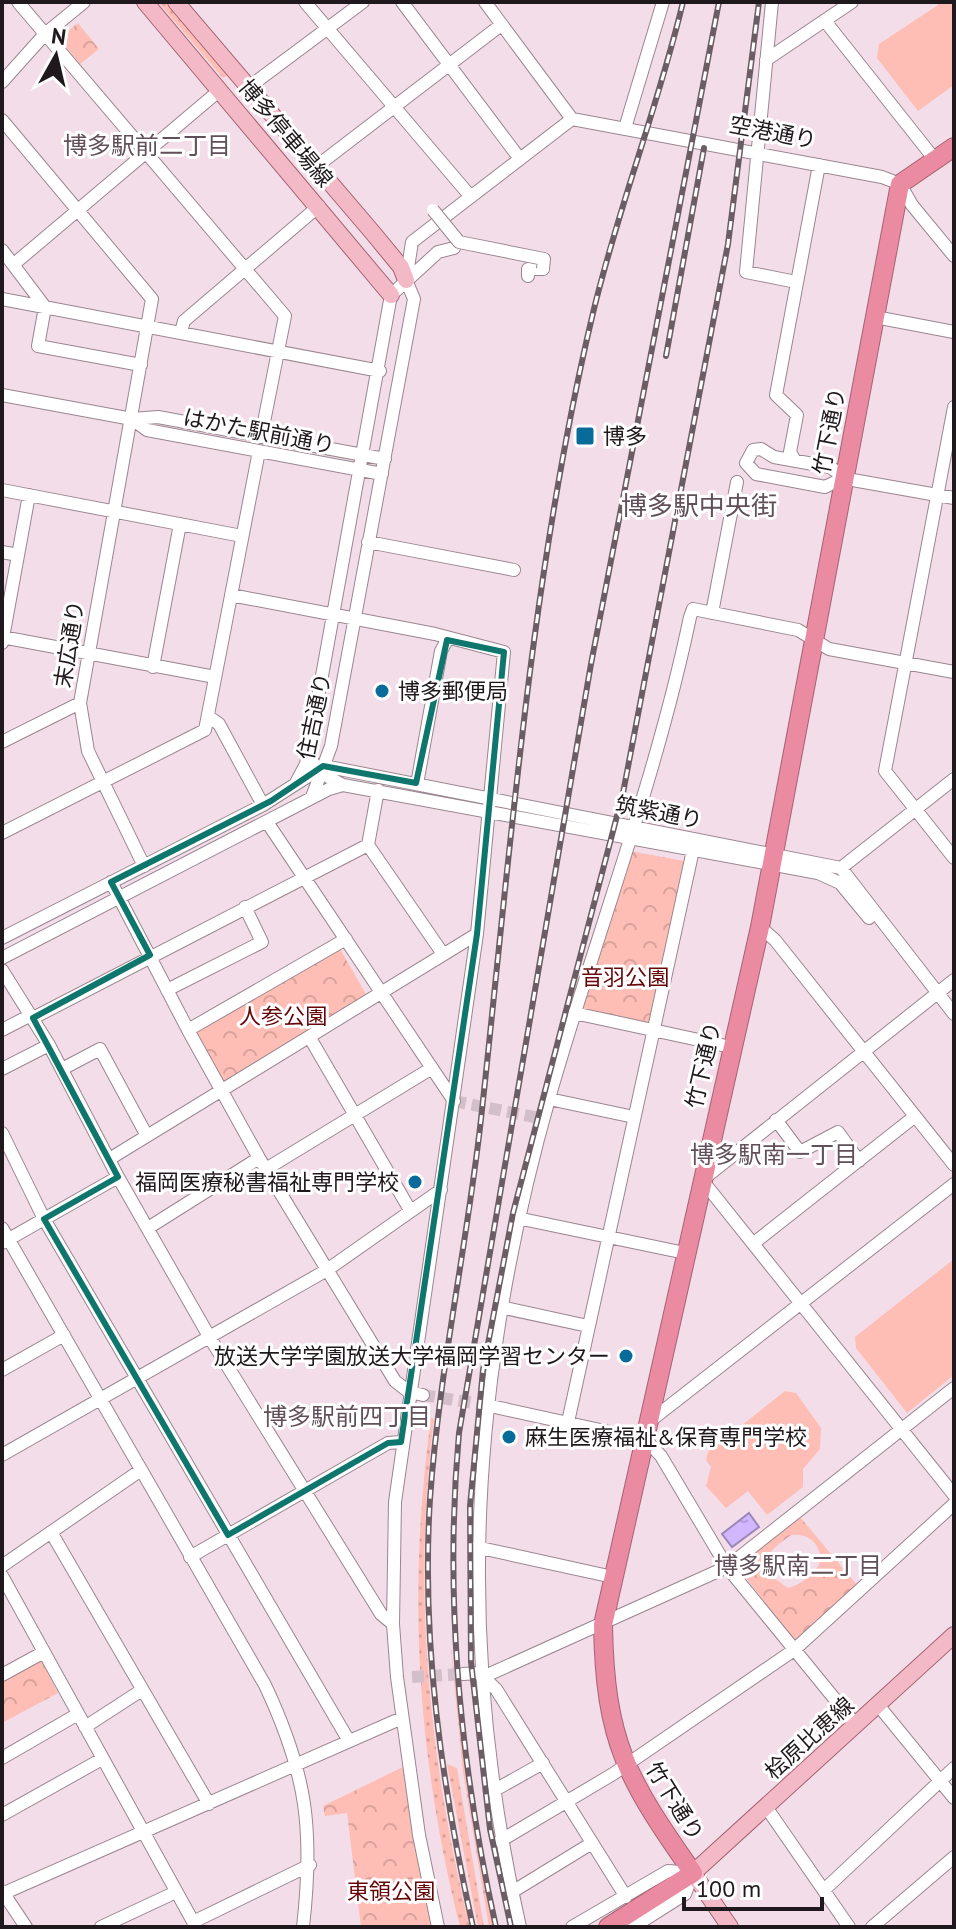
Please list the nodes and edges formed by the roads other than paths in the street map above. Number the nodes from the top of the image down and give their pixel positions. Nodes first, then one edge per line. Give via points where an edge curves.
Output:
1 (18, 2) edge
2 (84, 2) edge
3 (145, 2) edge
4 (176, 2) edge
5 (305, 2) edge
6 (363, 2) edge
7 (402, 2) edge
8 (485, 2) edge
9 (663, 2) edge
10 (772, 2) edge
11 (852, 2) edge
12 (825, 21) junction
13 (501, 25) junction
14 (328, 29) junction
15 (45, 34) junction
16 (766, 60) junction
17 (448, 65) junction
18 (2, 82) edge
19 (249, 87) junction
20 (220, 90) junction
21 (395, 106) junction
22 (572, 119) junction
23 (2, 120) edge
24 (625, 128) junction
25 (954, 147) edge
26 (145, 152) junction
27 (758, 154) junction
28 (520, 159) junction
29 (936, 161) junction
30 (819, 165) junction
31 (317, 166) junction
32 (900, 184) junction
33 (471, 197) junction
34 (319, 206) junction
35 (77, 209) junction
36 (433, 210) dead end
37 (949, 240) edge
38 (457, 248) junction
39 (2, 250) edge
40 (954, 256) edge
41 (14, 264) junction
42 (244, 270) junction
43 (528, 276) dead end
44 (406, 280) junction
45 (796, 282) junction
46 (391, 295) junction
47 (2, 299) edge
48 (45, 307) junction
49 (875, 317) junction
50 (149, 326) junction
51 (181, 332) junction
52 (954, 332) edge
53 (278, 351) junction
54 (141, 365) junction
55 (380, 371) junction
56 (2, 395) edge
57 (954, 407) edge
58 (132, 419) junction
59 (260, 444) junction
60 (364, 455) junction
61 (385, 459) junction
62 (795, 461) junction
63 (362, 470) junction
64 (382, 474) junction
65 (843, 478) junction
66 (737, 482) dead end
67 (2, 490) edge
68 (29, 495) junction
69 (938, 495) junction
70 (954, 498) edge
71 (114, 511) junction
72 (180, 524) junction
73 (242, 536) junction
74 (368, 542) junction
75 (2, 552) edge
76 (18, 555) junction
77 (514, 570) dead end
78 (231, 595) junction
79 (712, 613) junction
80 (332, 616) junction
81 (353, 620) junction
82 (2, 639) edge
83 (813, 639) junction
84 (447, 640) junction
85 (87, 653) junction
86 (906, 663) junction
87 (153, 667) junction
88 (954, 672) edge
89 (215, 677) junction
90 (80, 703) junction
91 (209, 717) junction
92 (2, 742) edge
93 (309, 745) junction
94 (331, 746) junction
95 (321, 770) junction
96 (345, 771) junction
97 (954, 779) edge
98 (102, 782) junction
99 (297, 782) junction
100 (417, 784) junction
101 (343, 785) junction
102 (378, 790) junction
103 (312, 797) junction
104 (491, 804) junction
105 (263, 805) junction
106 (916, 810) junction
107 (267, 822) junction
108 (631, 832) junction
109 (2, 833) edge
110 (368, 845) junction
111 (693, 850) junction
112 (954, 858) edge
113 (771, 860) junction
114 (144, 866) junction
115 (841, 868) junction
116 (303, 876) junction
117 (111, 882) junction
118 (120, 898) junction
119 (245, 907) junction
120 (760, 927) junction
121 (477, 934) junction
122 (2, 938) edge
123 (346, 939) junction
124 (443, 954) junction
125 (150, 956) junction
126 (2, 958) edge
127 (2, 970) edge
128 (954, 980) edge
129 (167, 990) junction
130 (380, 993) junction
131 (937, 993) junction
132 (574, 1013) junction
133 (954, 1014) edge
134 (32, 1016) junction
135 (2, 1030) edge
136 (188, 1030) junction
137 (652, 1030) junction
138 (310, 1038) junction
139 (49, 1045) junction
140 (731, 1047) junction
141 (864, 1051) junction
142 (432, 1068) junction
143 (2, 1069) edge
144 (62, 1069) junction
145 (223, 1091) junction
146 (549, 1099) junction
147 (454, 1101) junction
148 (355, 1114) junction
149 (634, 1117) junction
150 (914, 1117) junction
151 (776, 1120) junction
152 (2, 1133) edge
153 (147, 1136) junction
154 (111, 1158) junction
155 (859, 1161) junction
156 (263, 1163) junction
157 (954, 1165) edge
158 (118, 1177) junction
159 (702, 1180) junction
160 (954, 1184) edge
161 (441, 1190) junction
162 (410, 1210) junction
163 (44, 1219) junction
164 (522, 1219) junction
165 (148, 1228) junction
166 (4, 1237) edge
167 (608, 1237) junction
168 (754, 1243) junction
169 (685, 1253) junction
170 (327, 1270) junction
171 (802, 1304) junction
172 (500, 1307) junction
173 (588, 1326) junction
174 (64, 1335) junction
175 (210, 1338) junction
176 (2, 1370) edge
177 (138, 1380) junction
178 (954, 1388) edge
179 (409, 1392) junction
180 (423, 1395) tunnel mouth
181 (102, 1401) junction
182 (486, 1405) junction
183 (568, 1422) junction
184 (902, 1429) junction
185 (648, 1430) junction
186 (401, 1442) junction
187 (2, 1455) edge
188 (141, 1470) junction
189 (303, 1489) junction
190 (954, 1495) edge
191 (954, 1504) edge
192 (51, 1532) junction
193 (228, 1535) junction
194 (476, 1547) junction
195 (190, 1557) junction
196 (2, 1566) edge
197 (727, 1567) junction
198 (2, 1576) edge
199 (613, 1577) junction
200 (393, 1624) junction
201 (603, 1625) junction
202 (954, 1635) edge
203 (794, 1650) junction
204 (44, 1652) junction
205 (463, 1674) tunnel mouth
206 (2, 1675) edge
207 (397, 1677) junction
208 (412, 1677) tunnel mouth
209 (483, 1677) junction
210 (142, 1690) junction
211 (878, 1705) junction
212 (78, 1714) junction
213 (402, 1718) junction
214 (856, 1725) junction
215 (85, 1727) junction
216 (349, 1741) junction
217 (2, 1758) edge
218 (102, 1759) junction
219 (543, 1763) junction
220 (297, 1765) junction
221 (626, 1766) junction
222 (954, 1768) edge
223 (940, 1781) junction
224 (495, 1790) junction
225 (954, 1798) edge
226 (567, 1800) junction
227 (209, 1804) junction
228 (766, 1807) junction
229 (2, 1815) edge
230 (142, 1832) junction
231 (500, 1841) junction
232 (592, 1843) junction
233 (954, 1857) edge
234 (310, 1865) junction
235 (693, 1873) junction
236 (824, 1890) junction
237 (176, 1892) junction
238 (512, 1892) junction
239 (2, 1893) edge
240 (626, 1897) junction
241 (194, 1924) edge
242 (26, 1927) edge
243 (101, 1927) edge
244 (303, 1927) edge
245 (438, 1927) edge
246 (520, 1927) edge
247 (572, 1927) edge
248 (608, 1927) edge
249 (633, 1927) edge
250 (730, 1927) edge
251 (849, 1927) edge
252 (872, 1927) edge

1 - 15 street
2 - 15 street
3 - 20 main road, 博多停車場線
4 - 19 main road, 博多停車場線
5 - 14 street
6 - 14 street
7 - 17 street
8 - 13 street
9 - 24 street
10 - 16 street
11 - 12 street
12 - 16 street
12 - 29 street
13 - 17 street
13 - 22 street
14 - 19 street
14 - 21 street
15 - 18 street
15 - 26 street
16 - 27 street
17 - 21 street
17 - 28 street
19 - 31 main road, 博多停車場線
20 - 26 street
20 - 34 main road, 博多停車場線
21 - 31 street
21 - 33 street
22 - 24 street, 空港通り
22 - 28 street
23 - 35 street, 末広通り
24 - 27 street, 空港通り
25 - 29 highway
26 - 35 street
26 - 42 street
27 - 30 street, 空港通り
27 - 45 street via 746,272
28 - 33 street
29 - 32 highway
30 - 32 street, 空港通り
30 - 45 street
31 - 44 main road, 博多停車場線 via 401,267
32 - 37 street via 912,205
32 - 49 highway, 竹下通り
33 - 44 street via 412,242
34 - 42 street
34 - 46 main road, 博多停車場線
35 - 41 street
35 - 50 street, 末広通り via 152,299
36 - 38 street, bridge
37 - 40 street
38 - 43 street, bridge via 544,259 543,269 528,269
38 - 44 street via 438,252
39 - 41 street
41 - 48 street
42 - 51 street via 184,321
42 - 53 street via 285,316
44 - 46 street
44 - 61 street, 住吉通り via 414,299
45 - 62 street via 776,395 797,415 790,452
46 - 55 street, 住吉通り
47 - 48 street
48 - 50 street
48 - 54 street via 38,346
49 - 52 street
49 - 65 highway, 竹下通り
50 - 51 street
50 - 54 street, 末広通り
51 - 53 street
53 - 55 street
53 - 59 street
54 - 58 street, 末広通り
55 - 60 street, 住吉通り
56 - 58 street, はかた駅前通り
57 - 69 street
58 - 59 street, はかた駅前通り via 147,430
58 - 71 street, 末広通り
59 - 60 street, はかた駅前通り
59 - 63 street, はかた駅前通り
59 - 73 street
60 - 61 street, はかた駅前通り
60 - 63 street, 住吉通り
61 - 64 street, 住吉通り
62 - 65 street via 830,467
62 - 65 street via 761,449 753,450 746,463 756,474 825,487
63 - 64 street, はかた駅前通り
63 - 80 street, 住吉通り
64 - 74 street, 住吉通り
65 - 69 street
65 - 83 highway, 竹下通り
66 - 79 street
67 - 68 street
68 - 71 street
68 - 76 street
69 - 70 street
69 - 86 street
71 - 72 street
71 - 85 street, 末広通り
72 - 73 street
72 - 87 street
73 - 78 street
74 - 77 street
74 - 81 street, 住吉通り
75 - 76 street
76 - 82 street
78 - 80 street
78 - 89 street
79 - 83 street via 798,630
79 - 108 street via 693,609 690,617 670,714
80 - 81 street
80 - 93 street, 住吉通り
81 - 84 street
81 - 94 street, 住吉通り
82 - 85 street
83 - 86 street via 829,649
83 - 113 highway, 竹下通り
84 - 100 street
84 - 104 street via 504,652
85 - 87 street
85 - 90 street, 末広通り
86 - 88 street
86 - 106 street via 885,771
87 - 89 street
89 - 91 street
90 - 92 street
90 - 98 street, 末広通り via 84,736
91 - 98 street via 205,730
91 - 105 street via 219,724
93 - 95 street via 309,755
93 - 99 street, 住吉通り
94 - 95 street, 住吉通り
94 - 96 street via 333,764
95 - 96 street, 筑紫通り
95 - 99 street
95 - 101 street, 筑紫通り
95 - 103 street, 住吉通り
96 - 100 street, 筑紫通り
97 - 106 street
98 - 109 street
98 - 114 street, 末広通り
99 - 105 street, 住吉通り
100 - 104 street, 筑紫通り
101 - 102 street, 筑紫通り
101 - 103 street
102 - 104 street, 筑紫通り
102 - 110 street
103 - 107 street
104 - 108 street, 筑紫通り
104 - 121 street
105 - 114 street, 住吉通り
106 - 112 street
106 - 115 street
107 - 116 street
107 - 118 street
108 - 111 street, 筑紫通り
108 - 113 street, 筑紫通り
108 - 132 street
110 - 116 street
110 - 124 street
111 - 113 street, 筑紫通り
111 - 137 street
113 - 115 street, 筑紫通り
113 - 120 highway, 竹下通り
113 - 131 street, 筑紫通り via 840,883 931,993
114 - 117 street, 住吉通り
115 - 131 street, 筑紫通り
116 - 119 street
116 - 123 street
117 - 118 street
117 - 122 street, 住吉通り
118 - 125 street
118 - 126 street
119 - 125 street
119 - 129 street via 262,942
120 - 140 highway, 竹下通り
120 - 141 street
121 - 124 street
121 - 147 street
123 - 130 street
123 - 136 street
124 - 130 street
125 - 129 street
125 - 134 street
127 - 134 street
128 - 131 street
129 - 136 street
130 - 138 street
130 - 142 street
131 - 133 street, 筑紫通り
131 - 141 street
132 - 137 street
132 - 146 street
134 - 135 street
134 - 139 street
136 - 145 street
137 - 140 street
137 - 149 street
138 - 145 street
138 - 148 street
139 - 143 street
139 - 144 street
140 - 159 highway, 竹下通り
141 - 150 street
141 - 151 street
142 - 147 street
142 - 148 street
144 - 153 street via 100,1049
144 - 154 street
145 - 153 street
145 - 156 street
146 - 149 street
146 - 164 street
147 - 161 street
148 - 156 street
148 - 162 street
149 - 167 street
150 - 155 street
150 - 157 street
151 - 155 street via 800,1152 838,1132
151 - 159 street
152 - 163 street
153 - 154 street
154 - 158 street
155 - 168 street
156 - 165 street
156 - 170 street
158 - 163 street
158 - 165 street
159 - 168 street
159 - 169 highway, 竹下通り
160 - 171 street
161 - 162 street
161 - 179 street
162 - 170 street
163 - 166 street
163 - 177 street
164 - 167 street
164 - 172 street
165 - 175 street
166 - 174 street
167 - 169 street
167 - 173 street
168 - 171 street
169 - 185 highway, 竹下通り
170 - 175 street
170 - 179 street via 395,1381
171 - 184 street
171 - 185 street
172 - 173 street
172 - 182 street
173 - 183 street
174 - 176 street
174 - 181 street
175 - 177 street
175 - 189 street
177 - 181 street
177 - 193 street
178 - 184 street
179 - 180 street
179 - 186 street
181 - 187 street
181 - 188 street
182 - 183 street
182 - 194 street
183 - 185 street
184 - 190 street
184 - 197 street
185 - 197 street
185 - 199 highway, 竹下通り
186 - 189 street via 388,1443
186 - 200 street
188 - 192 street
188 - 195 street
189 - 193 street
189 - 200 street via 381,1614
191 - 203 street
192 - 196 street
192 - 210 street
193 - 195 street
193 - 216 street
194 - 199 street
194 - 209 street
195 - 220 street via 265,1685
197 - 201 street
197 - 203 street
198 - 204 street
199 - 201 highway, 竹下通り
200 - 207 street
201 - 209 street
201 - 221 highway, 竹下通り via 608,1708
202 - 211 main road, 桧原比恵線
203 - 214 street
203 - 221 street
204 - 206 street
204 - 212 street
205 - 209 street
207 - 208 street
207 - 213 street
209 - 219 street
209 - 224 street
210 - 215 street
210 - 227 street
211 - 214 main road, 桧原比恵線
211 - 223 street
212 - 215 street
212 - 217 street
213 - 216 street
213 - 245 street
214 - 228 main road, 桧原比恵線
215 - 218 street
216 - 220 street
218 - 229 street
218 - 230 street
219 - 224 street
219 - 226 street
220 - 227 street
220 - 234 street via 308,1817
221 - 226 street
221 - 235 highway, 竹下通り via 648,1809
222 - 223 street
223 - 225 street
223 - 236 street
224 - 231 street
226 - 231 street
226 - 232 street
227 - 230 street
228 - 235 main road, 桧原比恵線
228 - 236 street
230 - 237 street
230 - 239 street
231 - 238 street
232 - 238 street
232 - 240 street
233 - 252 street
234 - 241 street
234 - 244 street
235 - 240 street via 668,1871
235 - 248 highway
235 - 249 street via 685,1894
235 - 250 main road, 竹下通り
236 - 251 street
237 - 241 street
237 - 243 street
238 - 246 street
239 - 242 street
240 - 247 street

